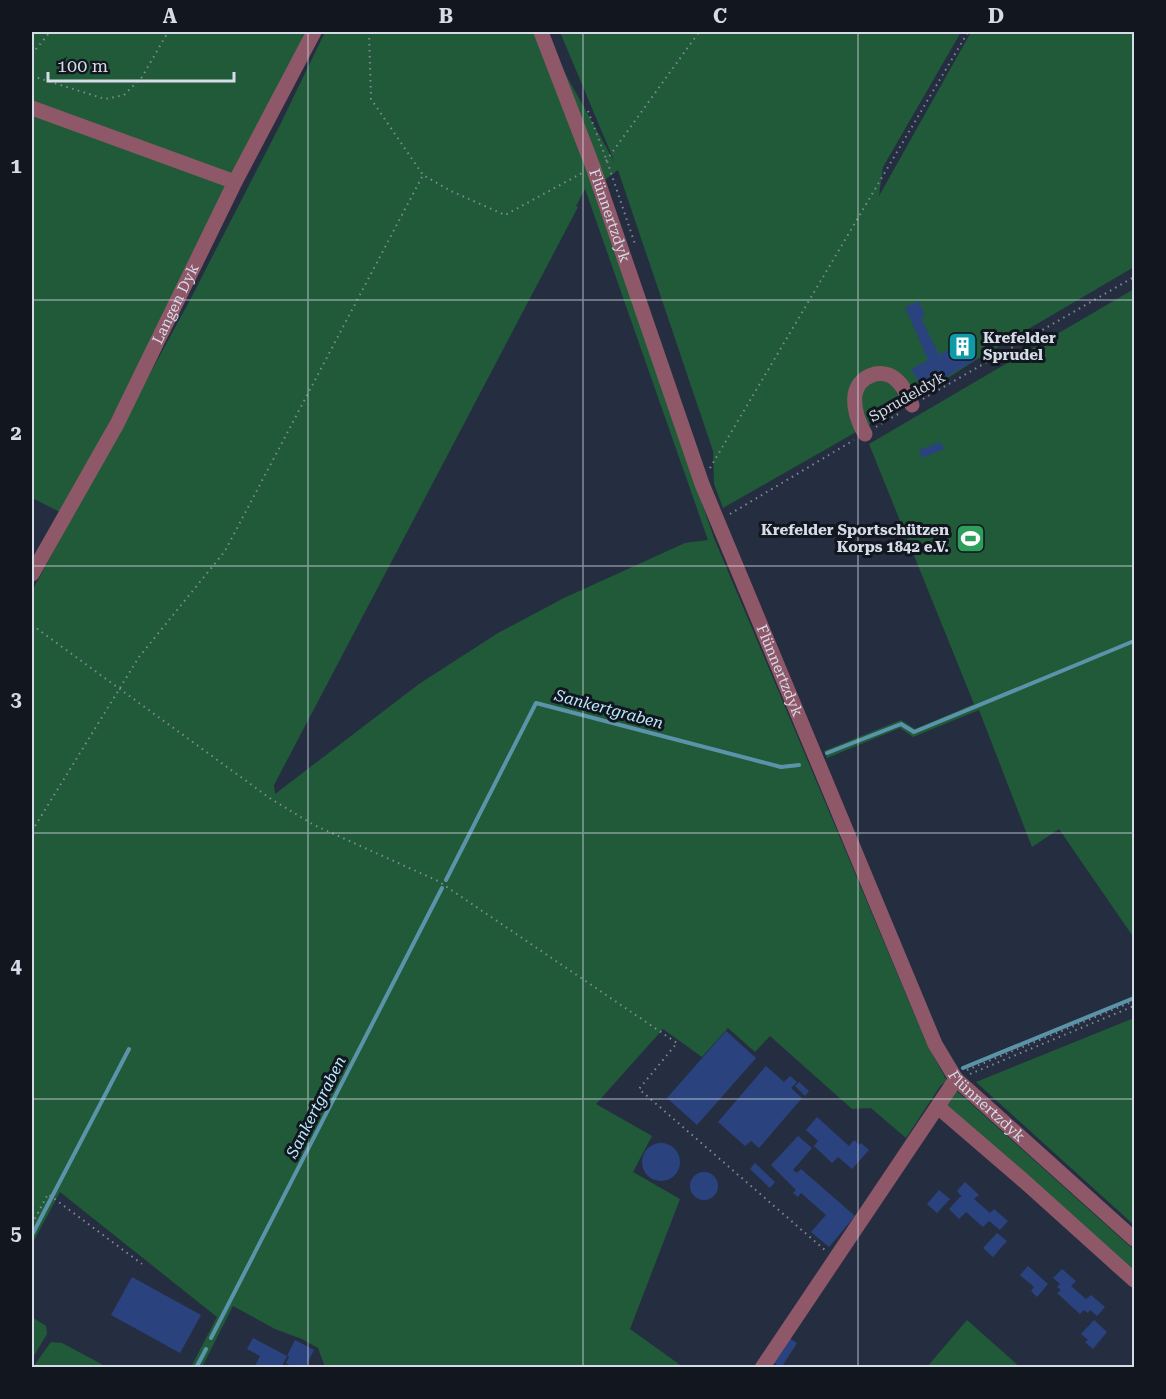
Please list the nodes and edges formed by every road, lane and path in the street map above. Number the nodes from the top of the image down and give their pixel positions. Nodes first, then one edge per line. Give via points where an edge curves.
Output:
1 (50, 32) edge
2 (168, 32) edge
3 (314, 32) edge
4 (369, 32) edge
5 (541, 32) edge
6 (699, 32) edge
7 (968, 32) edge
8 (32, 54) edge
9 (32, 76) edge
10 (32, 108) edge
11 (600, 164) junction
12 (423, 175) junction
13 (235, 183) junction
14 (1134, 277) edge
15 (912, 405) junction
16 (865, 434) junction
17 (702, 484) junction
18 (723, 518) dead end
19 (32, 574) edge
20 (32, 625) edge
21 (119, 690) junction
22 (32, 831) edge
23 (1134, 1001) edge
24 (1134, 1006) edge
25 (956, 1079) junction
26 (938, 1107) junction
27 (32, 1224) edge
28 (1134, 1239) edge
29 (835, 1259) junction
30 (142, 1264) dead end
31 (1134, 1280) edge
32 (762, 1368) edge

1 - 8 path
2 - 9 path via 142,77 124,95 105,99
3 - 13 street, Langen Dyk
4 - 12 path via 371,99
5 - 11 street, Flünnertzdyk
6 - 11 path
7 - 17 path
10 - 13 street
11 - 12 path via 505,216
11 - 17 street, Flünnertzdyk
12 - 21 path via 225,550 140,657
13 - 19 street, Langen Dyk via 117,424
14 - 15 path, Sprudeldyk
15 - 16 path, Sprudeldyk
15 - 16 street via 894,378 880,373 866,377 857,387 854,405
16 - 18 path, Sprudeldyk
17 - 25 street, Flünnertzdyk via 935,1044
20 - 21 path
21 - 22 path
21 - 29 path via 271,799 314,825 438,881 677,1043 639,1089
23 - 25 path via 963,1071
24 - 25 path
25 - 26 street
25 - 28 street, Flünnertzdyk
26 - 29 street
26 - 31 street
27 - 30 path via 48,1194
29 - 32 street

